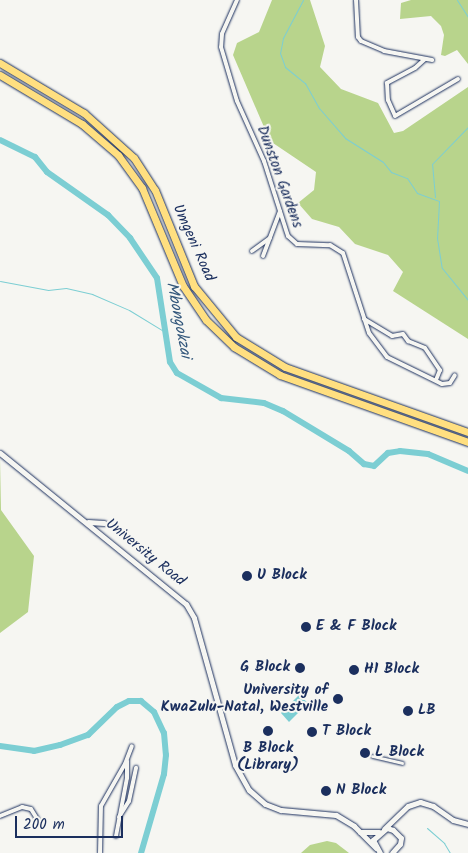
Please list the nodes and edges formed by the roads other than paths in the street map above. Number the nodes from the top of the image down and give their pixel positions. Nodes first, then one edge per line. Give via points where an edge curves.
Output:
1 (237, 0) edge
2 (356, 0) edge
3 (425, 59) junction
4 (432, 60) dead end
5 (0, 63) edge
6 (0, 75) edge
7 (458, 79) dead end
8 (280, 211) junction
9 (270, 238) junction
10 (252, 251) dead end
11 (263, 256) dead end
12 (364, 319) junction
13 (454, 375) dead end
14 (436, 380) junction
15 (468, 432) edge
16 (468, 442) edge
17 (0, 453) edge
18 (87, 522) junction
19 (104, 523) dead end
20 (132, 746) dead end
21 (372, 756) dead end
22 (127, 761) junction
23 (402, 763) dead end
24 (136, 768) dead end
25 (0, 816) edge
26 (119, 817) junction
27 (398, 817) junction
28 (39, 822) dead end
29 (468, 824) edge
30 (384, 829) junction
31 (360, 832) junction
32 (379, 832) junction
33 (397, 833) junction
34 (116, 836) dead end
35 (378, 851) edge
36 (100, 853) edge
37 (392, 853) edge

1 - 8 street, Dunston Gardens via 222,34 221,48 237,100 264,161
2 - 3 street via 358,37 362,41 384,51
3 - 4 street
3 - 7 street via 416,68 387,83 388,100 395,116
5 - 15 highway, Umgeni Road via 84,113 134,158 155,190 194,286 236,337 285,366
6 - 16 highway, Umgeni Road via 82,124 118,155 142,188 188,294 206,320 234,347 280,374
8 - 9 street
8 - 12 street, Dunston Gardens via 293,242 330,245 343,253
9 - 10 street
9 - 11 street
12 - 14 street, Dunston Gardens via 377,347 391,361
12 - 14 street via 392,336 403,334 408,341 425,348 440,370
13 - 14 street via 448,384
17 - 18 street, University Road
18 - 19 street
18 - 31 street, University Road via 186,604 194,618 236,765 249,790 272,807 294,813 331,814
20 - 22 street
21 - 23 street
22 - 26 street
22 - 36 street via 100,810
24 - 26 street via 129,801
25 - 28 street via 22,806 31,810
26 - 34 street
27 - 29 street via 408,806 424,802 453,820
27 - 30 street
27 - 33 street
30 - 32 street
30 - 33 street
31 - 32 street
31 - 35 street, University Road
32 - 35 street via 373,840
33 - 37 street via 400,844

